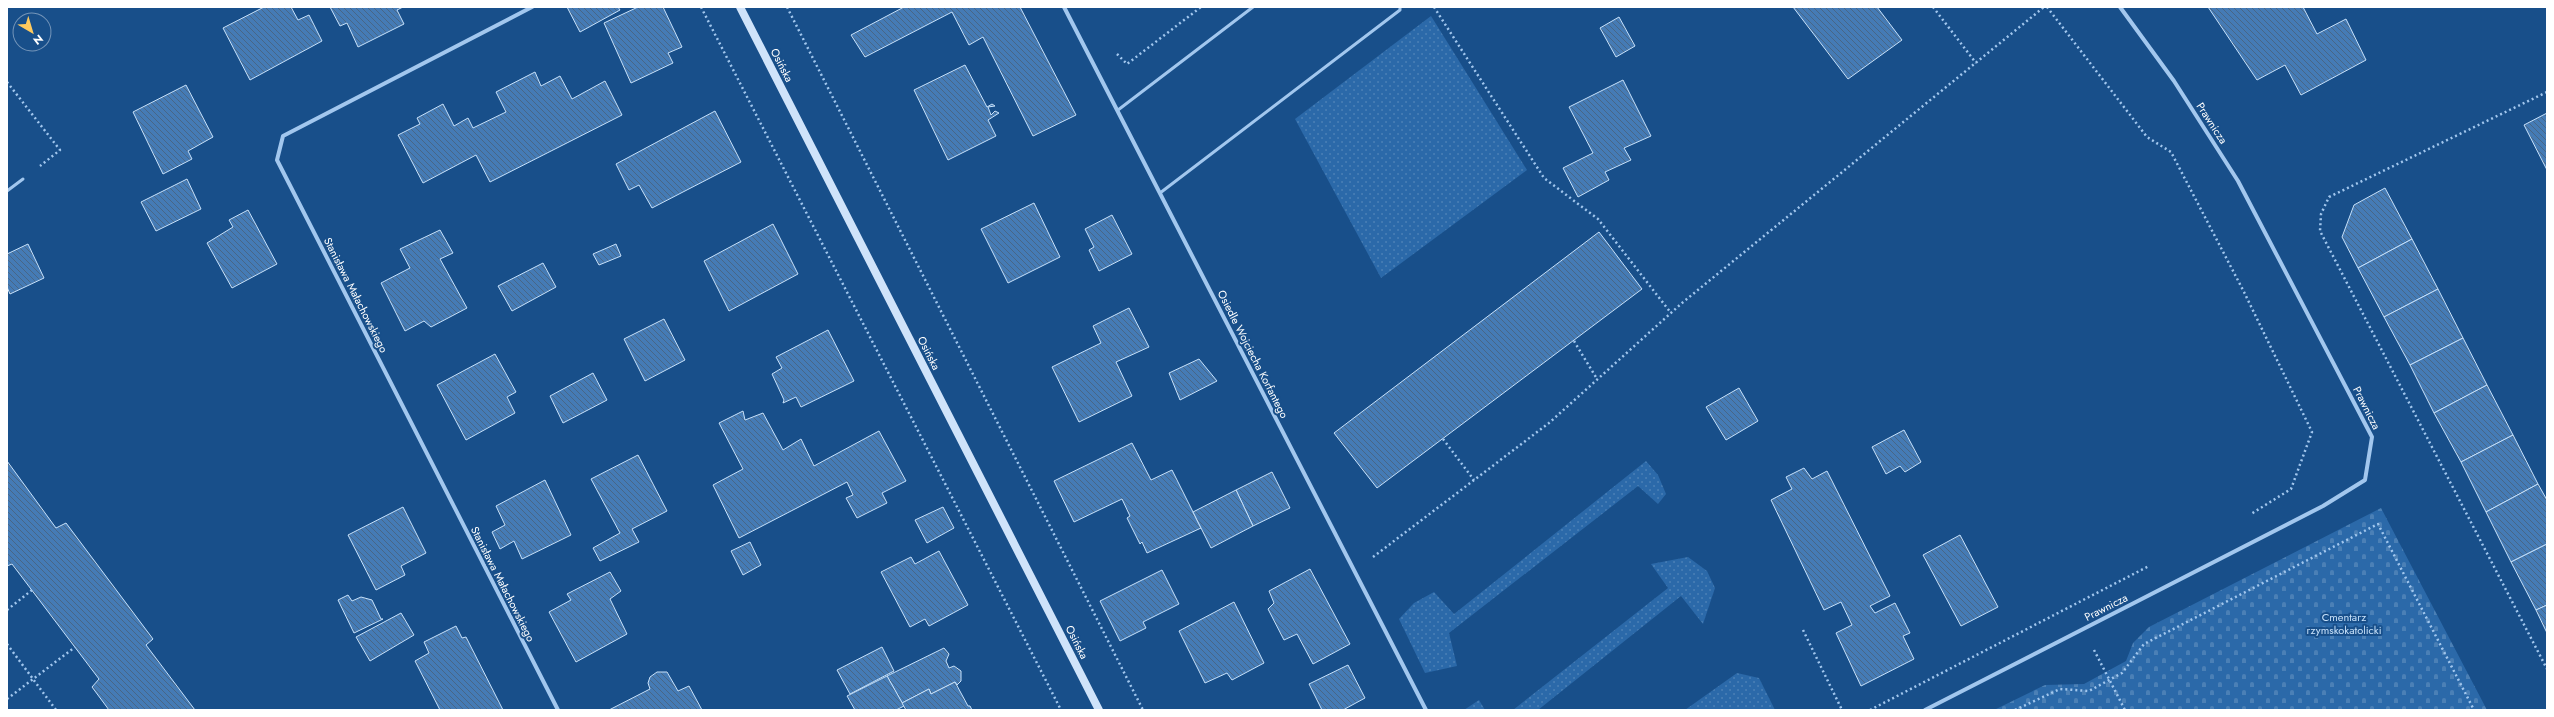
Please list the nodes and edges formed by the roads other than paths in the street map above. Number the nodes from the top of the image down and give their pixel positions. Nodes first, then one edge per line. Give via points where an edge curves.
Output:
1 (532, 7) edge
2 (740, 7) edge
3 (1064, 7) edge
4 (1253, 7) edge
5 (1400, 7) edge
6 (2120, 7) edge
7 (1118, 110) junction
8 (23, 179) road end
9 (7, 191) edge
10 (1160, 193) junction
11 (558, 710) edge
12 (1099, 710) edge
13 (1426, 710) edge
14 (1925, 710) edge

1 - 11 street, Stanisława Małachowskiego via 283,136 277,160
2 - 12 street, Osińska
3 - 7 street, Osiedle Wojciecha Korfantego
4 - 7 lane
5 - 10 lane via 1400,10
6 - 14 street, Prawnicza via 2174,80 2238,181 2372,437 2365,480 2323,506
7 - 10 street, Osiedle Wojciecha Korfantego
8 - 9 lane
10 - 13 street, Osiedle Wojciecha Korfantego

